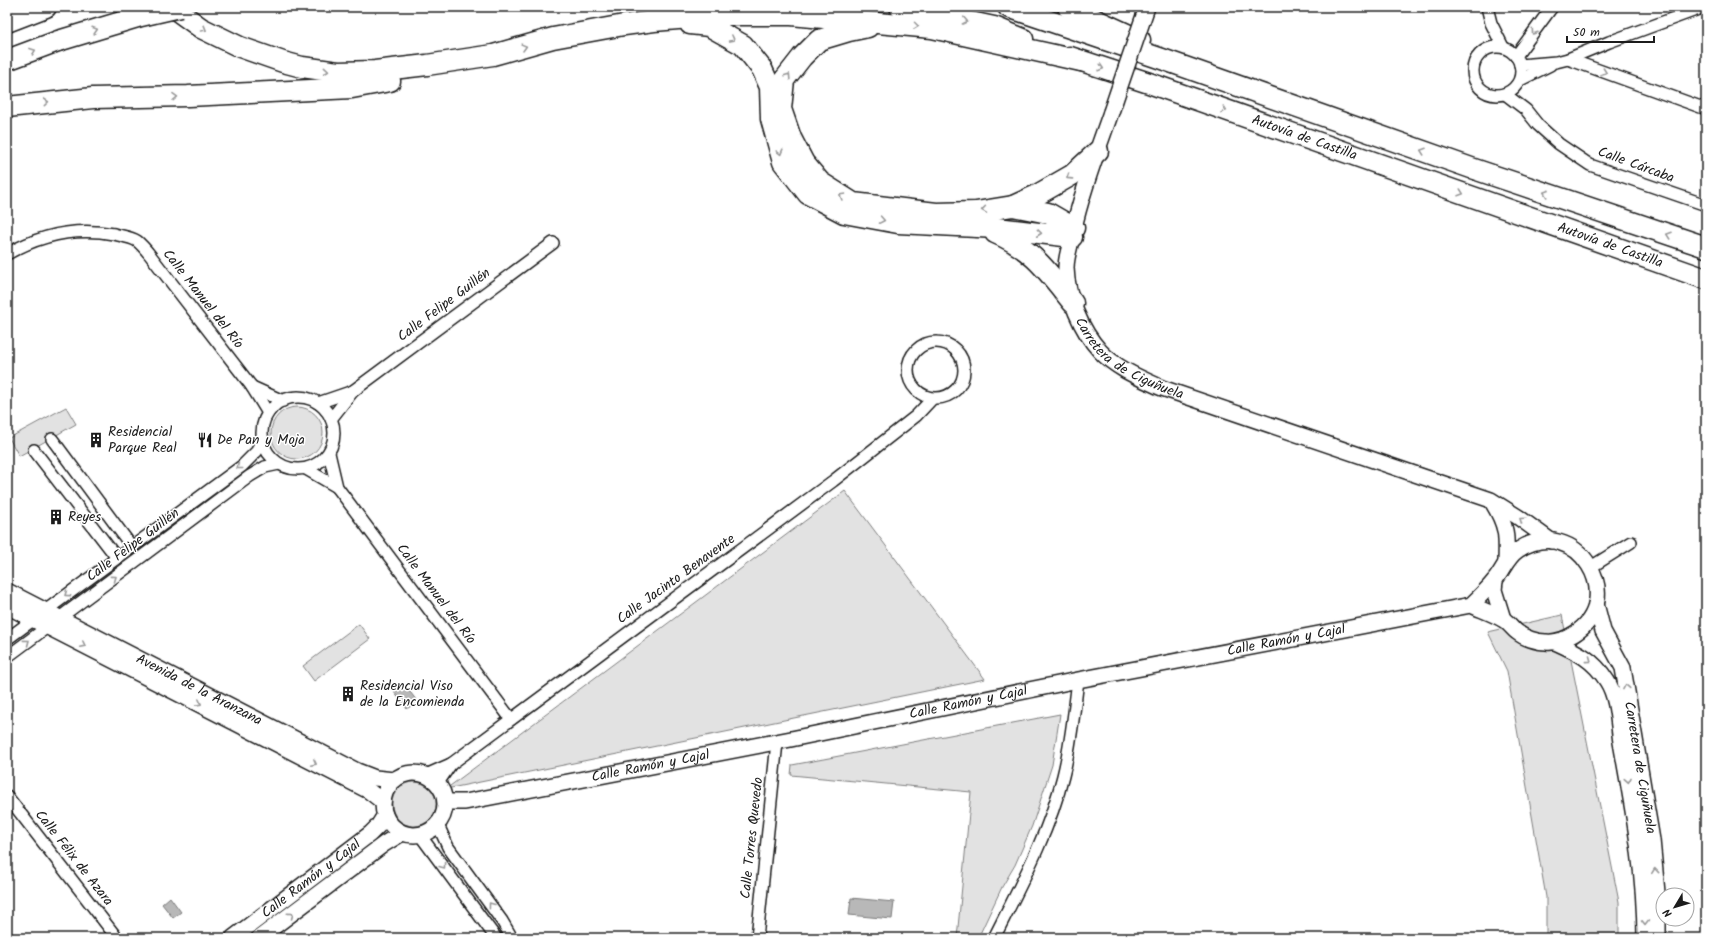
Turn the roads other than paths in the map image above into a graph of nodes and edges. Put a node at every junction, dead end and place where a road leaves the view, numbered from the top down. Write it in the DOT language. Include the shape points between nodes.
graph roads {
  1 [pos="46,7"];
  2 [pos="172,7"];
  3 [pos="180,7"];
  4 [pos="1008,7"];
  5 [pos="1044,7"];
  6 [pos="1068,7"];
  7 [pos="1147,7"];
  8 [pos="1487,7"];
  9 [pos="1552,7"];
  10 [pos="1704,10"];
  11 [pos="896,15"];
  12 [pos="654,21"];
  13 [pos="7,22"];
  14 [pos="1491,23"];
  15 [pos="1140,40"];
  16 [pos="1503,47"];
  17 [pos="1486,49"];
  18 [pos="492,55"];
  19 [pos="1568,59"];
  20 [pos="7,60"];
  21 [pos="1518,60"];
  22 [pos="1556,62"];
  23 [pos="1518,83"];
  24 [pos="1505,94"];
  25 [pos="7,107"];
  26 [pos="1706,109"];
  27 [pos="1526,110"];
  28 [pos="1360,129"];
  29 [pos="1098,151"];
  30 [pos="1706,205"];
  31 [pos="1013,206"];
  32 [pos="980,227"];
  33 [pos="1073,232"];
  34 [pos="553,242"];
  35 [pos="1706,247"];
  36 [pos="7,254"];
  37 [pos="1706,279"];
  38 [pos="1073,303"];
  39 [pos="252,387"];
  40 [pos="353,391"];
  41 [pos="919,393"];
  42 [pos="932,399"];
  43 [pos="283,401"];
  44 [pos="318,403"];
  45 [pos="268,413"];
  46 [pos="916,416"];
  47 [pos="331,419"];
  48 [pos="262,437"];
  49 [pos="52,439"];
  50 [pos="34,450"];
  51 [pos="328,453"];
  52 [pos="279,464"];
  53 [pos="306,469"];
  54 [pos="338,487"];
  55 [pos="1491,500"];
  56 [pos="1552,541"];
  57 [pos="1631,542"];
  58 [pos="132,547"];
  59 [pos="116,558"];
  60 [pos="1506,562"];
  61 [pos="1591,567"];
  62 [pos="1494,581"];
  63 [pos="7,591"];
  64 [pos="1596,604"];
  65 [pos="1471,605"];
  66 [pos="7,606"];
  67 [pos="38,615"];
  68 [pos="1503,619"];
  69 [pos="54,622"];
  70 [pos="7,639"];
  71 [pos="1555,642"];
  72 [pos="7,657"];
  73 [pos="1078,680"];
  74 [pos="511,719"];
  75 [pos="777,742"];
  76 [pos="432,779"];
  77 [pos="394,780"];
  78 [pos="7,796"];
  79 [pos="384,808"];
  80 [pos="443,813"];
  81 [pos="402,833"];
  82 [pos="420,835"];
  83 [pos="116,938"];
  84 [pos="233,938"];
  85 [pos="259,938"];
  86 [pos="496,938"];
  87 [pos="512,938"];
  88 [pos="757,938"];
  89 [pos="994,938"];
  90 [pos="1644,938"];
  91 [pos="1658,938"];
  1 -- 13 [label="highway"];
  2 -- 18 [label="highway, one-way" via="201,28 240,47 283,62 321,70 375,71"];
  20 -- 3 [label="highway, one-way, bridge" via="58,41"];
  4 -- 28 [label="highway, Autovía de Castilla"];
  5 -- 15 [label="highway"];
  6 -- 15 [label="highway"];
  7 -- 29 [label="street, Carretera de Ciguñuela, bridge"];
  8 -- 14 [label="street"];
  9 -- 21 [label="street, one-way"];
  10 -- 19 [label="street" via="1608,42"];
  11 -- 12 [label="highway" via="726,15"];
  31 -- 11 [label="highway, one-way" via="976,212 936,213 853,203 820,182 804,163 791,138 781,109 784,80 819,40"];
  11 -- 37 [label="highway, Autovía de Castilla, one-way" via="932,28 1081,62 1149,83"];
  18 -- 12 [label="highway, one-way" via="553,38"];
  12 -- 32 [label="highway, one-way" via="709,26 743,45 762,69 770,87 771,119 783,162 808,194 844,213 898,222"];
  14 -- 16 [label="street"];
  14 -- 17 [label="street"];
  15 -- 28 [label="highway" via="1262,84"];
  16 -- 17 [label="street"];
  16 -- 21 [label="street" via="1510,50"];
  17 -- 24 [label="street" via="1476,58 1473,79 1487,93"];
  25 -- 18 [label="highway, one-way" via="94,98 352,88 436,72"];
  19 -- 22 [label="street"];
  19 -- 26 [label="street, one-way"];
  21 -- 22 [label="street"];
  21 -- 23 [label="street" via="1521,72"];
  22 -- 23 [label="street"];
  23 -- 24 [label="street"];
  23 -- 27 [label="street, Calle Cárcaba"];
  24 -- 27 [label="street, Calle Cárcaba"];
  27 -- 30 [label="street, Calle Cárcaba" via="1559,144 1590,165"];
  35 -- 28 [label="highway, Autovía de Castilla, one-way"];
  29 -- 31 [label="highway, one-way" via="1072,175"];
  29 -- 33 [label="street, Carretera de Ciguñuela"];
  31 -- 33 [label="highway" via="1048,213"];
  32 -- 33 [label="highway, one-way"];
  32 -- 38 [label="highway" via="1011,240 1030,252"];
  33 -- 38 [label="street, Carretera de Ciguñuela" via="1066,269"];
  34 -- 40 [label="street, Calle Felipe Guillén"];
  36 -- 39 [label="street, Calle Manuel del Río" via="49,236 69,232 86,231 124,236 136,241 150,255"];
  38 -- 55 [label="street, Carretera de Ciguñuela" via="1088,334 1100,351 1115,364 1141,379"];
  39 -- 43 [label="street, Calle Manuel del Río"];
  39 -- 45 [label="street, Calle Manuel del Río"];
  40 -- 44 [label="street, Calle Felipe Guillén"];
  40 -- 47 [label="street, Calle Felipe Guillén"];
  41 -- 42 [label="street"];
  41 -- 42 [label="street" via="910,383 908,374 911,356 925,344 944,343 959,353 963,362 963,379 955,392"];
  41 -- 46 [label="street"];
  42 -- 46 [label="street, Calle Jacinto Benavente"];
  43 -- 44 [label="street" via="298,397"];
  43 -- 45 [label="street" via="276,404"];
  44 -- 47 [label="street"];
  45 -- 48 [label="street"];
  46 -- 74 [label="street, Calle Jacinto Benavente" via="833,481"];
  47 -- 51 [label="street" via="334,436"];
  48 -- 52 [label="street" via="265,448"];
  48 -- 58 [label="street, Calle Felipe Guillén, one-way" via="257,451 242,466"];
  49 -- 58 [label="street"];
  50 -- 59 [label="street"];
  51 -- 53 [label="street" via="315,466"];
  51 -- 54 [label="street, Calle Manuel del Río"];
  52 -- 53 [label="street" via="287,468"];
  69 -- 52 [label="street, Calle Felipe Guillén, one-way" via="250,476 264,467"];
  53 -- 54 [label="street, Calle Manuel del Río"];
  54 -- 74 [label="street, Calle Manuel del Río"];
  56 -- 55 [label="street, Carretera de Ciguñuela, one-way"];
  55 -- 60 [label="street" via="1506,528"];
  56 -- 60 [label="street" via="1527,545 1516,551"];
  56 -- 61 [label="street" via="1566,544 1577,551"];
  57 -- 61 [label="street"];
  58 -- 59 [label="street, Calle Felipe Guillén"];
  59 -- 67 [label="street, Calle Felipe Guillén, one-way"];
  60 -- 62 [label="street"];
  61 -- 64 [label="street" via="1598,588"];
  62 -- 65 [label="street"];
  62 -- 68 [label="street" via="1494,590"];
  63 -- 67 [label="street, Avenida de la Aranzana"];
  64 -- 71 [label="street" via="1588,621 1579,631"];
  91 -- 64 [label="street, Carretera de Ciguñuela, one-way" via="1658,903 1652,840 1623,668 1603,631"];
  65 -- 68 [label="street"];
  65 -- 73 [label="street, Calle Ramón y Cajal"];
  66 -- 67 [label="street, Avenida de la Aranzana"];
  67 -- 69 [label="street, Avenida de la Aranzana"];
  67 -- 70 [label="street, Calle Felipe Guillén"];
  68 -- 71 [label="street" via="1519,634 1536,641"];
  72 -- 69 [label="street, Calle Felipe Guillén, one-way"];
  69 -- 77 [label="street, Avenida de la Aranzana" via="357,771 375,778"];
  69 -- 79 [label="street, Avenida de la Aranzana, one-way" via="369,791"];
  71 -- 90 [label="street, Carretera de Ciguñuela, one-way" via="1578,652 1594,664 1613,692 1639,843 1645,900"];
  73 -- 75 [label="street, Calle Ramón y Cajal"];
  73 -- 89 [label="street" via="1072,732 1063,777 1036,852"];
  74 -- 76 [label="street, Calle Jacinto Benavente"];
  75 -- 80 [label="street, Calle Ramón y Cajal" via="465,802"];
  75 -- 88 [label="street, Calle Torres Quevedo"];
  76 -- 77 [label="street" via="409,773"];
  76 -- 80 [label="street" via="443,792"];
  77 -- 79 [label="street" via="385,794"];
  78 -- 83 [label="street, Calle Félix de Azara"];
  79 -- 81 [label="street" via="390,824"];
  79 -- 84 [label="street, Calle Ramón y Cajal" via="378,826 370,834"];
  80 -- 82 [label="street" via="430,832"];
  87 -- 80 [label="street, one-way" via="448,847"];
  81 -- 82 [label="street"];
  85 -- 81 [label="street, Calle Ramón y Cajal, one-way"];
  82 -- 86 [label="street, one-way"];
}
